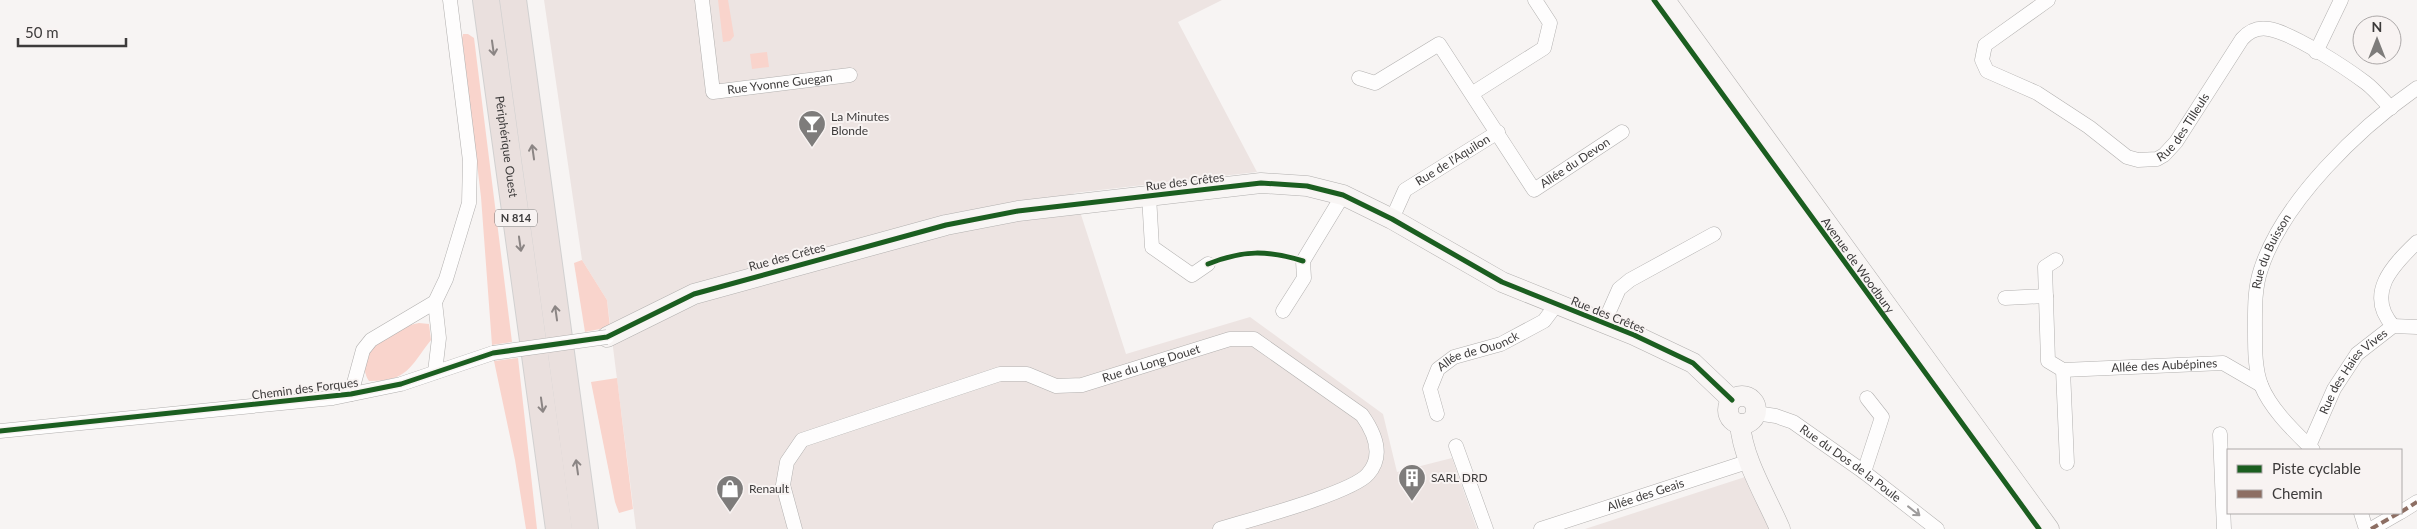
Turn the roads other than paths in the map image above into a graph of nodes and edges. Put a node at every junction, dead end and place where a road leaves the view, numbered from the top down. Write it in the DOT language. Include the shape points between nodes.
graph roads {
  1 [pos="450,0"];
  2 [pos="486,0"];
  3 [pos="512,0"];
  4 [pos="702,0"];
  5 [pos="1535,0"];
  6 [pos="1665,0"];
  7 [pos="2048,0"];
  8 [pos="2341,0"];
  9 [pos="2316,52"];
  10 [pos="850,75"];
  11 [pos="1358,78"];
  12 [pos="2417,88"];
  13 [pos="1473,93"];
  14 [pos="2391,108"];
  15 [pos="1498,132"];
  16 [pos="1622,132"];
  17 [pos="1343,195"];
  18 [pos="1149,196"];
  19 [pos="1392,219"];
  20 [pos="1714,234"];
  21 [pos="2417,242"];
  22 [pos="2056,260"];
  23 [pos="1208,264"];
  24 [pos="2046,296"];
  25 [pos="2005,298"];
  26 [pos="435,302"];
  27 [pos="1556,305"];
  28 [pos="1283,310"];
  29 [pos="1604,323"];
  30 [pos="2393,326"];
  31 [pos="2417,327"];
  32 [pos="607,338"];
  33 [pos="2063,370"];
  34 [pos="435,372"];
  35 [pos="2261,385"];
  36 [pos="351,394"];
  37 [pos="1867,398"];
  38 [pos="1437,414"];
  39 [pos="1748,418"];
  40 [pos="0,431"];
  41 [pos="2220,434"];
  42 [pos="1456,446"];
  43 [pos="2311,448"];
  44 [pos="1750,461"];
  45 [pos="2067,463"];
  46 [pos="1864,472"];
  47 [pos="2417,502"];
  48 [pos="2402,511"];
  49 [pos="2361,514"];
  50 [pos="2397,514"];
  51 [pos="588,524"];
  52 [pos="559,529"];
  53 [pos="795,529"];
  54 [pos="1220,529"];
  55 [pos="1486,529"];
  56 [pos="1541,529"];
  57 [pos="1780,529"];
  58 [pos="1937,529"];
  59 [pos="2050,529"];
  60 [pos="2224,529"];
  61 [pos="2366,529"];
  62 [pos="2371,529"];
  1 -- 26 [label="street" via="470,161 469,203 446,279"];
  2 -- 52 [label="highway, Périphérique Ouest / N 814, one-way"];
  51 -- 3 [label="highway, N 814, one-way"];
  4 -- 10 [label="street, Rue Yvonne Guegan" via="713,92"];
  5 -- 13 [label="street" via="1550,23 1544,48"];
  6 -- 59 [label="street, Avenue de Woodbury"];
  7 -- 9 [label="street, Rue des Tilleuls" via="1986,45 1982,54 1984,66 1991,74 2037,93 2127,157 2138,160 2157,159 2176,142 2248,32 2259,29 2276,31"];
  8 -- 9 [label="street"];
  9 -- 14 [label="street, Rue des Tilleuls" via="2368,84"];
  11 -- 13 [label="street, Rue de l'Aquilon" via="1375,83 1439,44"];
  12 -- 14 [label="street, Rue du Buisson"];
  13 -- 15 [label="street, Rue de l'Aquilon"];
  14 -- 35 [label="street, Rue du Buisson" via="2320,173 2282,224 2261,269 2255,307 2255,348"];
  15 -- 16 [label="street, Allée du Devon" via="1534,190"];
  15 -- 19 [label="street, Rue de l'Aquilon" via="1405,190"];
  17 -- 18 [label="street, Rue des Crêtes" via="1307,186 1262,183"];
  17 -- 19 [label="street, Rue des Crêtes"];
  17 -- 28 [label="street" via="1303,261 1304,278"];
  18 -- 23 [label="street" via="1152,247 1192,275"];
  18 -- 32 [label="street, Rue des Crêtes" via="1018,211 946,224 694,294"];
  19 -- 27 [label="street, Rue des Crêtes" via="1502,282"];
  20 -- 29 [label="street, Rue des Crêtes" via="1630,280 1619,289"];
  21 -- 30 [label="street" via="2380,288 2382,310"];
  22 -- 24 [label="street" via="2045,267"];
  24 -- 25 [label="street"];
  24 -- 33 [label="street" via="2048,362"];
  26 -- 34 [label="street" via="439,338"];
  26 -- 36 [label="street" via="370,340 363,350"];
  27 -- 29 [label="street, Rue des Crêtes"];
  27 -- 38 [label="street, Allée de Ouonck" via="1544,321 1501,344 1454,357 1438,369 1430,389"];
  29 -- 39 [label="street, Rue des Crêtes" via="1693,363 1732,400 1728,414 1734,422"];
  30 -- 31 [label="street, Rue des Haies Vives"];
  30 -- 43 [label="street, Rue des Haies Vives" via="2357,354 2334,389"];
  32 -- 34 [label="street, Chemin des Forques, bridge" via="493,353"];
  33 -- 35 [label="street, Allée des Aubépines" via="2224,363"];
  33 -- 45 [label="street"];
  34 -- 36 [label="street, Chemin des Forques" via="401,384"];
  35 -- 43 [label="street, Rue du Buisson" via="2269,401"];
  36 -- 40 [label="street, Chemin des Forques"];
  37 -- 46 [label="street" via="1882,418"];
  39 -- 44 [label="street" via="1741,437"];
  39 -- 46 [label="street, Rue du Dos de la Poule" via="1776,416 1793,422"];
  41 -- 60 [label="street"];
  42 -- 55 [label="street"];
  44 -- 56 [label="street, Allée des Geais"];
  44 -- 57 [label="street"];
  46 -- 58 [label="street, Rue du Dos de la Poule, one-way"];
  47 -- 48 [label="street"];
  49 -- 61 [label="street"];
  50 -- 62 [label="street"];
  53 -- 54 [label="street, Rue du Long Douet" via="783,486 787,462 802,440 1000,374 1027,374 1056,386 1082,385 1230,339 1254,339 1362,415 1374,433 1377,456 1368,475 1344,489"];
}
